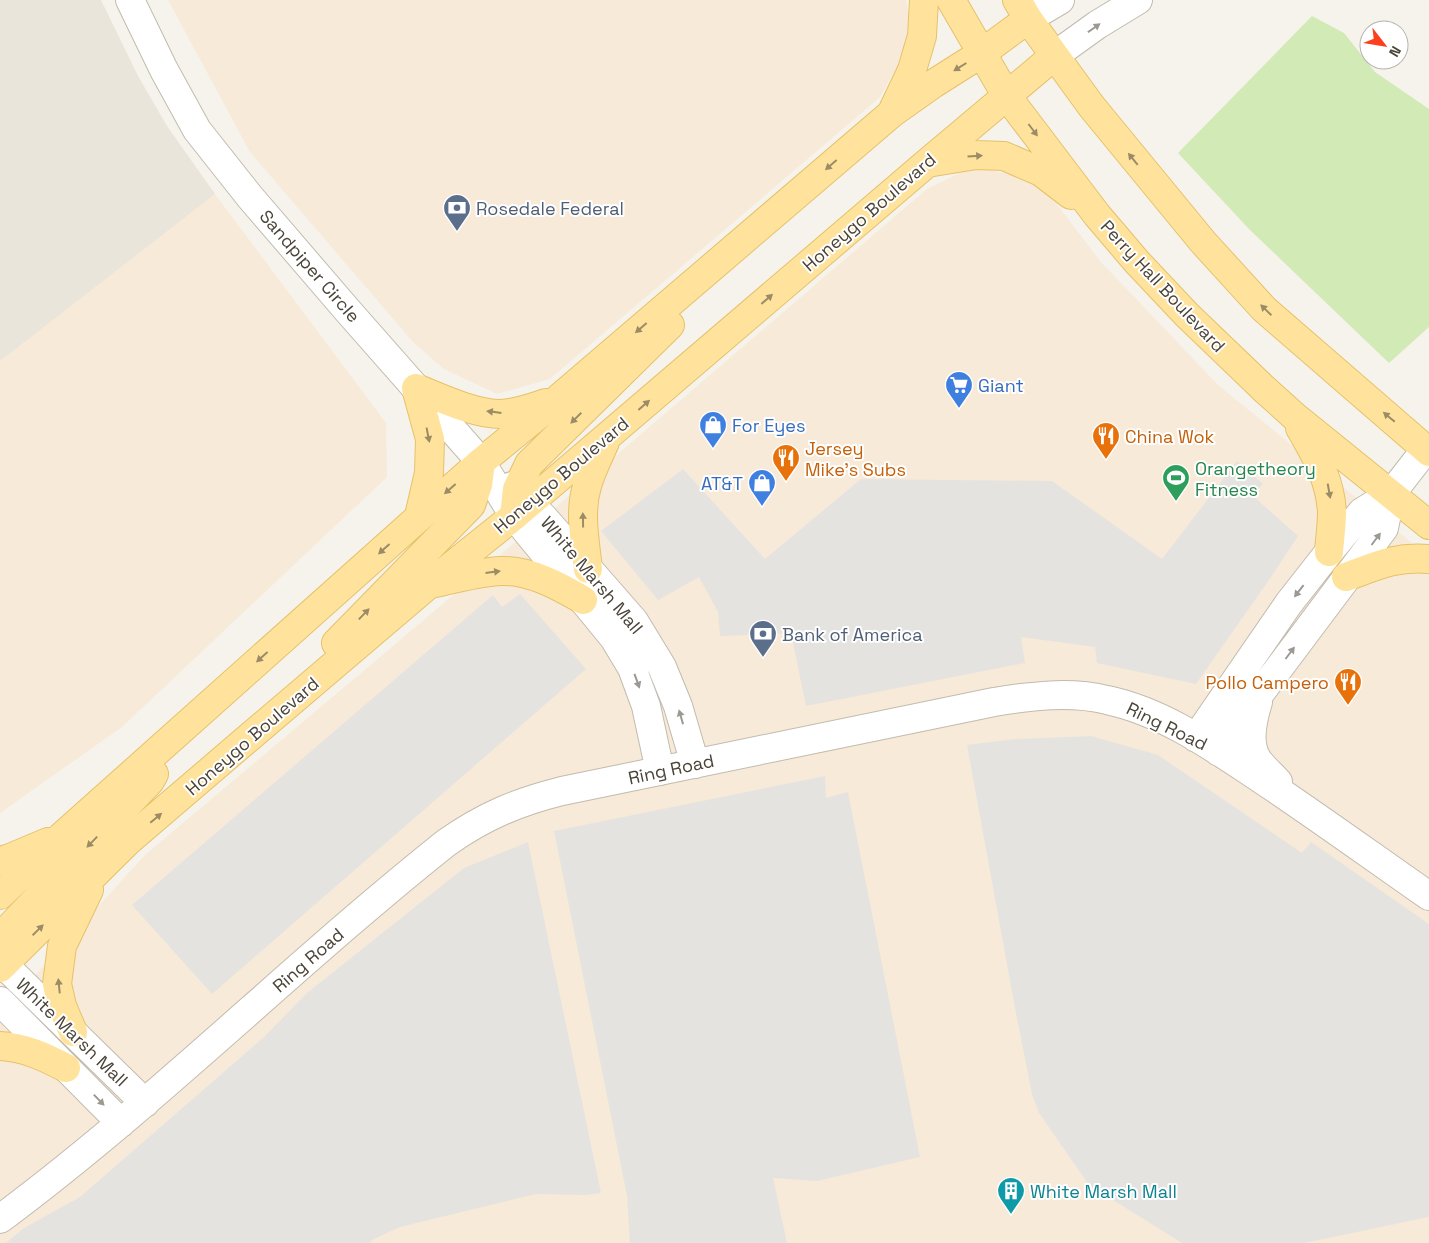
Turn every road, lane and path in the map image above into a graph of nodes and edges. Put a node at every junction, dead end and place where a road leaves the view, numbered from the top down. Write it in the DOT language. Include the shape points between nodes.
graph roads {
  1 [pos="130,0"];
  2 [pos="924,0"];
  3 [pos="951,0"];
  4 [pos="1060,0"];
  5 [pos="1138,0"];
  6 [pos="1022,9"];
  7 [pos="982,53"];
  8 [pos="1054,56"];
  9 [pos="1006,95"];
  10 [pos="892,113"];
  11 [pos="927,163"];
  12 [pos="1097,215"];
  13 [pos="714,265"];
  14 [pos="416,388"];
  15 [pos="558,399"];
  16 [pos="1294,416"];
  17 [pos="607,437"];
  18 [pos="1427,450"];
  19 [pos="482,462"];
  20 [pos="1391,494"];
  21 [pos="520,503"];
  22 [pos="419,516"];
  23 [pos="1429,525"];
  24 [pos="1329,552"];
  25 [pos="1429,559"];
  26 [pos="588,569"];
  27 [pos="1346,577"];
  28 [pos="428,585"];
  29 [pos="583,600"];
  30 [pos="1261,692"];
  31 [pos="175,735"];
  32 [pos="1196,738"];
  33 [pos="1219,752"];
  34 [pos="695,764"];
  35 [pos="660,771"];
  36 [pos="207,774"];
  37 [pos="1297,804"];
  38 [pos="61,837"];
  39 [pos="0,860"];
  40 [pos="99,871"];
  41 [pos="0,896"];
  42 [pos="1429,896"];
  43 [pos="1,959"];
  44 [pos="0,1001"];
  45 [pos="73,1032"];
  46 [pos="0,1046"];
  47 [pos="66,1068"];
  48 [pos="144,1102"];
  49 [pos="121,1123"];
  50 [pos="0,1219"];
  1 -- 14 [label="street, Sandpiper Circle" via="198,130 250,197"];
  2 -- 10 [label="main road" via="922,36 912,70"];
  3 -- 7 [label="main road, Perry Hall Boulevard"];
  4 -- 6 [label="street"];
  8 -- 5 [label="street, Honeygo Boulevard, one-way"];
  6 -- 7 [label="main road"];
  6 -- 8 [label="main road"];
  7 -- 9 [label="main road, Perry Hall Boulevard"];
  7 -- 10 [label="main road, one-way"];
  8 -- 9 [label="main road, Honeygo Boulevard"];
  18 -- 8 [label="main road, one-way" via="1264,309 1135,161"];
  9 -- 11 [label="main road, Honeygo Boulevard"];
  9 -- 12 [label="main road, Perry Hall Boulevard, one-way"];
  10 -- 13 [label="main road, one-way"];
  11 -- 12 [label="main road, one-way" via="976,155 1004,156 1042,172"];
  17 -- 11 [label="main road, Honeygo Boulevard, one-way"];
  12 -- 16 [label="main road, Perry Hall Boulevard" via="1187,315"];
  13 -- 15 [label="main road, one-way"];
  13 -- 21 [label="main road, one-way" via="669,326 529,464"];
  15 -- 14 [label="main road, one-way" via="500,414 471,409"];
  14 -- 19 [label="street, Sandpiper Circle"];
  14 -- 22 [label="main road, one-way" via="430,439 429,473"];
  15 -- 19 [label="main road"];
  16 -- 20 [label="main road, Perry Hall Boulevard"];
  16 -- 24 [label="main road, one-way" via="1320,462 1328,486 1332,514"];
  17 -- 21 [label="main road, Honeygo Boulevard"];
  26 -- 17 [label="main road, one-way" via="583,506 587,486"];
  18 -- 20 [label="street"];
  19 -- 21 [label="street, Sandpiper Circle"];
  19 -- 22 [label="main road, one-way"];
  36 -- 19 [label="main road, one-way" via="471,505"];
  20 -- 23 [label="main road, Perry Hall Boulevard"];
  20 -- 24 [label="street" via="1362,512"];
  27 -- 20 [label="street, one-way" via="1384,528"];
  21 -- 26 [label="street, White Marsh Mall"];
  21 -- 28 [label="main road, Honeygo Boulevard"];
  21 -- 29 [label="street, White Marsh Mall"];
  22 -- 31 [label="main road, one-way"];
  24 -- 32 [label="street, one-way" via="1289,603"];
  25 -- 27 [label="main road" via="1399,559"];
  34 -- 26 [label="street, White Marsh Mall, one-way" via="678,706 662,667 634,621"];
  30 -- 27 [label="street, one-way"];
  28 -- 29 [label="main road, one-way" via="470,575 519,572 560,587"];
  28 -- 36 [label="main road, Honeygo Boulevard"];
  29 -- 35 [label="street, White Marsh Mall, one-way" via="614,638 632,668 646,706"];
  30 -- 33 [label="street"];
  30 -- 37 [label="street" via="1252,720 1256,757"];
  31 -- 38 [label="main road"];
  31 -- 43 [label="main road, one-way" via="150,781 7,930"];
  32 -- 33 [label="street, Ring Road"];
  32 -- 34 [label="street, Ring Road" via="1128,705 1069,695 1045,696 938,713"];
  33 -- 37 [label="street, Ring Road"];
  34 -- 35 [label="street, Ring Road"];
  35 -- 48 [label="street, Ring Road" via="537,798 504,809 465,830 386,893"];
  40 -- 36 [label="main road, Honeygo Boulevard, one-way" via="128,841"];
  37 -- 42 [label="street, Ring Road"];
  38 -- 39 [label="main road"];
  38 -- 41 [label="main road"];
  43 -- 40 [label="main road, Honeygo Boulevard, one-way"];
  45 -- 40 [label="main road, one-way" via="57,984 62,946"];
  43 -- 45 [label="street, White Marsh Mall"];
  44 -- 47 [label="street, White Marsh Mall"];
  45 -- 48 [label="street, White Marsh Mall"];
  46 -- 47 [label="main road" via="36,1053"];
  47 -- 49 [label="street, White Marsh Mall, one-way"];
  48 -- 49 [label="street, Ring Road"];
  49 -- 50 [label="street, Ring Road"];
}
